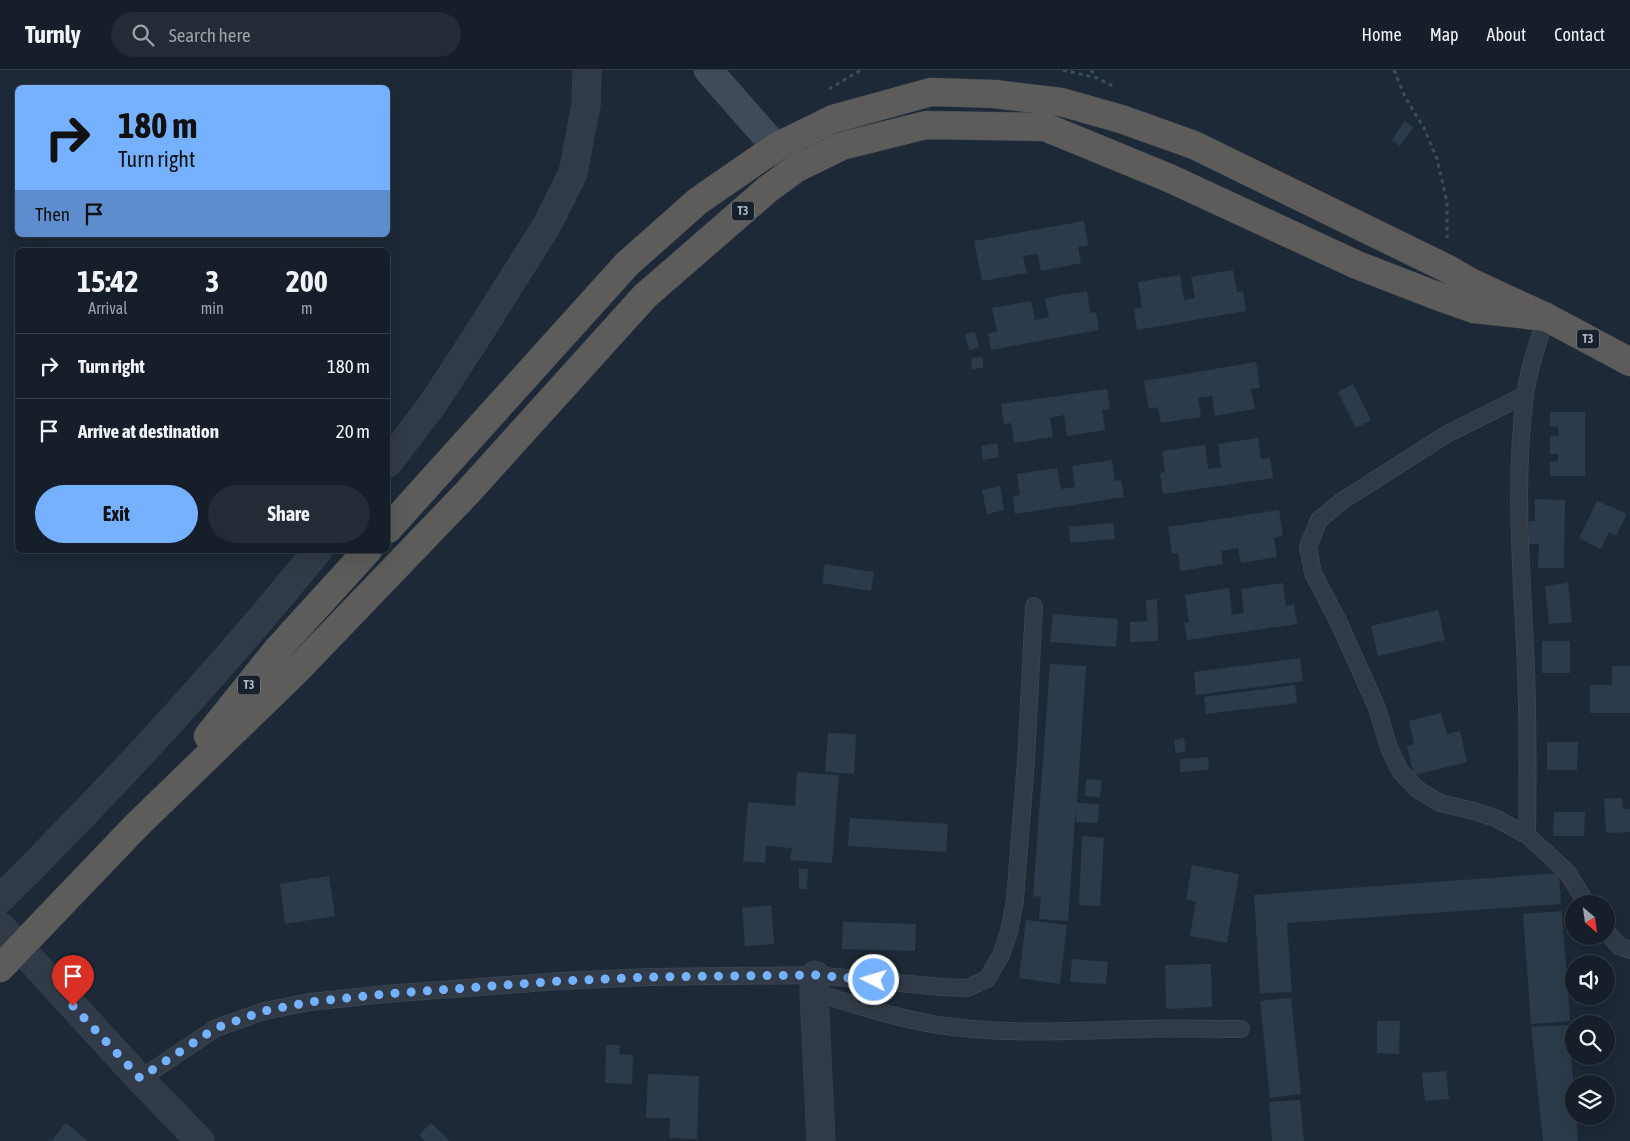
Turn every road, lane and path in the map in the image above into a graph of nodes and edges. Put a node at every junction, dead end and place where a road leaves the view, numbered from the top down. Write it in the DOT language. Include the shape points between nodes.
graph roads {
  1 [pos="587,70"];
  2 [pos="708,70"];
  3 [pos="1091,70"];
  4 [pos="1394,70"];
  5 [pos="1097,78"];
  6 [pos="768,153"];
  7 [pos="796,169"];
  8 [pos="768,189"];
  9 [pos="1448,269"];
  10 [pos="1546,317"];
  11 [pos="1630,362"];
  12 [pos="1525,395"];
  13 [pos="390,460"];
  14 [pos="390,526"];
  15 [pos="316,553"];
  16 [pos="365,553"];
  17 [pos="1034,606"];
  18 [pos="137,825"];
  19 [pos="1527,835"];
  20 [pos="1581,895"];
  21 [pos="0,899"];
  22 [pos="0,926"];
  23 [pos="1615,941"];
  24 [pos="19,948"];
  25 [pos="1630,950"];
  26 [pos="0,968"];
  27 [pos="815,984"];
  28 [pos="1242,1030"];
  29 [pos="140,1078"];
  30 [pos="200,1141"];
  31 [pos="821,1141"];
  1 -- 13 [label="street" via="586,105 573,173 547,225 432,405"];
  2 -- 6 [label="main road" via="742,110"];
  3 -- 5 [label="path"];
  4 -- 9 [label="path" via="1438,159 1447,202"];
  6 -- 7 [label="main road"];
  6 -- 8 [label="main road"];
  6 -- 9 [label="highway, T3" via="833,119 931,92 994,94 1061,102 1121,119 1194,146"];
  6 -- 14 [label="highway, T3" via="698,201 627,264"];
  7 -- 8 [label="highway, T3"];
  7 -- 10 [label="highway, T3" via="842,146 926,125 1045,127 1169,178 1358,265 1432,294 1474,309"];
  8 -- 18 [label="highway, T3" via="645,296 467,493 296,671"];
  9 -- 10 [label="highway, T3"];
  10 -- 11 [label="highway, T3"];
  10 -- 12 [label="lane"];
  12 -- 19 [label="lane" via="1519,459"];
  12 -- 19 [label="lane" via="1447,434 1342,501 1319,520 1308,547 1313,574 1374,700 1400,771 1417,789 1440,803 1495,818"];
  15 -- 21 [label="street" via="190,702"];
  16 -- 18 [label="highway, T3" via="277,650"];
  17 -- 27 [label="lane" via="1015,900 1001,955 987,979 966,988"];
  18 -- 24 [label="highway, T3"];
  19 -- 20 [label="lane" via="1567,872"];
  22 -- 24 [label="street"];
  23 -- 25 [label="lane"];
  24 -- 26 [label="highway, T3"];
  24 -- 29 [label="street"];
  27 -- 28 [label="lane" via="878,1012 939,1025 1021,1032"];
  27 -- 29 [label="lane" via="730,975 560,981 310,1002 264,1011 216,1028"];
  27 -- 31 [label="street"];
  29 -- 30 [label="street"];
}
